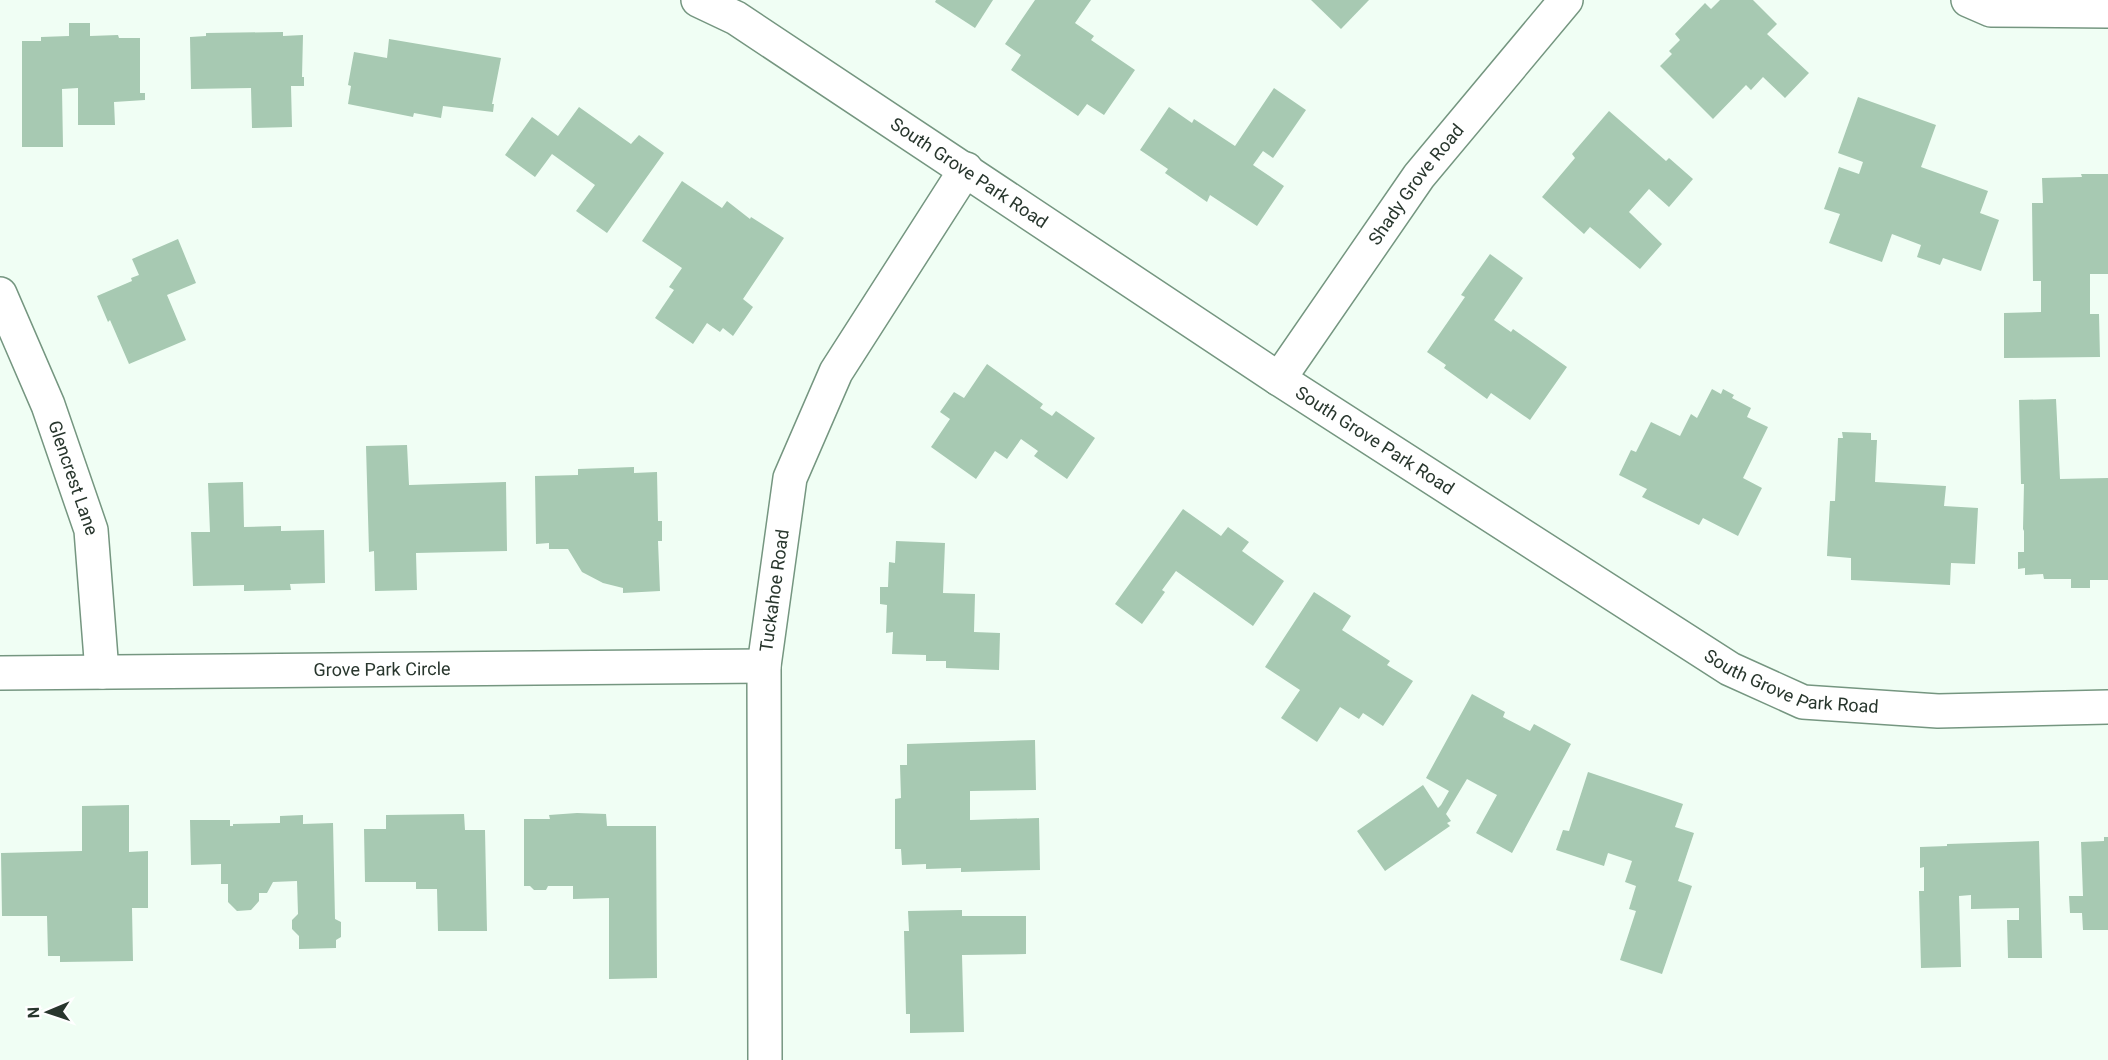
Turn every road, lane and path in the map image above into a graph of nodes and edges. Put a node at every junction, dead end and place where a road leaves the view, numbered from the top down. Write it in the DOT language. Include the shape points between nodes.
graph roads {
  1 [pos="698,0"];
  2 [pos="1566,0"];
  3 [pos="1968,0"];
  4 [pos="2108,11"];
  5 [pos="966,169"];
  6 [pos="0,294"];
  7 [pos="1280,378"];
  8 [pos="764,666"];
  9 [pos="102,672"];
  10 [pos="0,674"];
  11 [pos="2108,707"];
  12 [pos="765,1060"];
  1 -- 5 [label="street, South Grove Park Road" via="736,18"];
  2 -- 7 [label="street, Shady Grove Road" via="1419,176"];
  3 -- 4 [label="street" via="1991,10"];
  5 -- 7 [label="street, South Grove Park Road"];
  5 -- 8 [label="street, Tuckahoe Road" via="836,372 790,478"];
  6 -- 9 [label="street, Glencrest Lane" via="48,405 91,530"];
  7 -- 11 [label="street, South Grove Park Road" via="1730,669 1803,702 1938,711"];
  8 -- 9 [label="street, Grove Park Circle"];
  8 -- 12 [label="street, Tuckahoe Road"];
  9 -- 10 [label="street, Grove Park Circle"];
}
